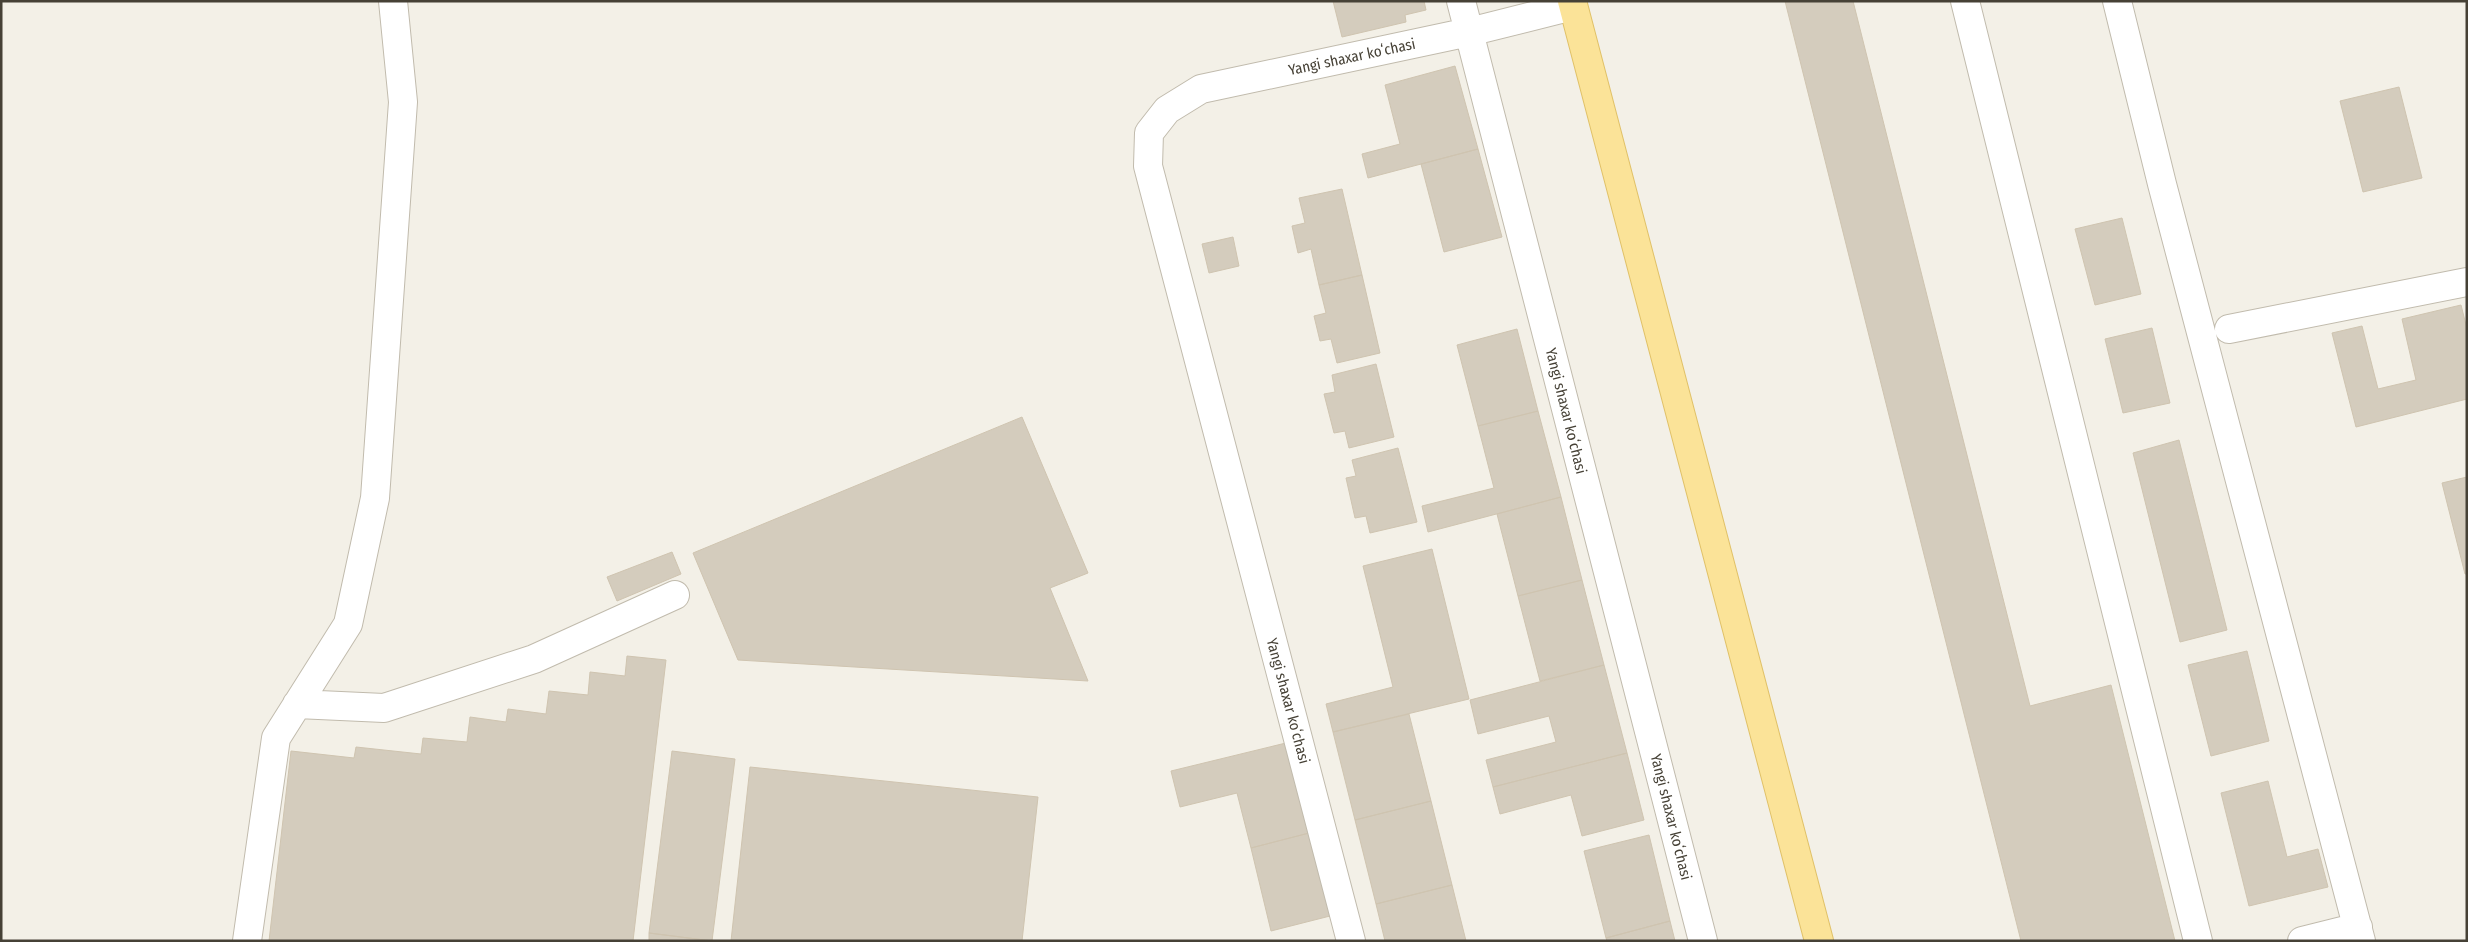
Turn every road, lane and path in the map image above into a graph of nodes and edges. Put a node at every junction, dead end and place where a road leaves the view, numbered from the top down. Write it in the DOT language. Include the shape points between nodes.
graph roads {
  1 [pos="393,1"];
  2 [pos="1461,1"];
  3 [pos="1965,1"];
  4 [pos="2117,1"];
  5 [pos="1572,4"];
  6 [pos="1469,32"];
  7 [pos="2467,282"];
  8 [pos="2229,329"];
  9 [pos="675,595"];
  10 [pos="297,704"];
  11 [pos="2360,934"];
  12 [pos="248,941"];
  13 [pos="1351,941"];
  14 [pos="1703,941"];
  15 [pos="1819,941"];
  16 [pos="2198,941"];
  17 [pos="2302,941"];
  1 -- 10 [label="street" via="403,102 374,498 348,624"];
  2 -- 6 [label="street"];
  3 -- 16 [label="street"];
  4 -- 11 [label="street" via="2167,203"];
  5 -- 6 [label="street"];
  5 -- 15 [label="main road"];
  6 -- 13 [label="street, Yangi shaxar koʻchasi" via="1201,89 1167,110 1149,134 1148,166"];
  6 -- 14 [label="street, Yangi shaxar koʻchasi"];
  7 -- 8 [label="street"];
  9 -- 10 [label="street" via="534,659 384,708"];
  10 -- 12 [label="street" via="276,738"];
  11 -- 17 [label="street"];
}
